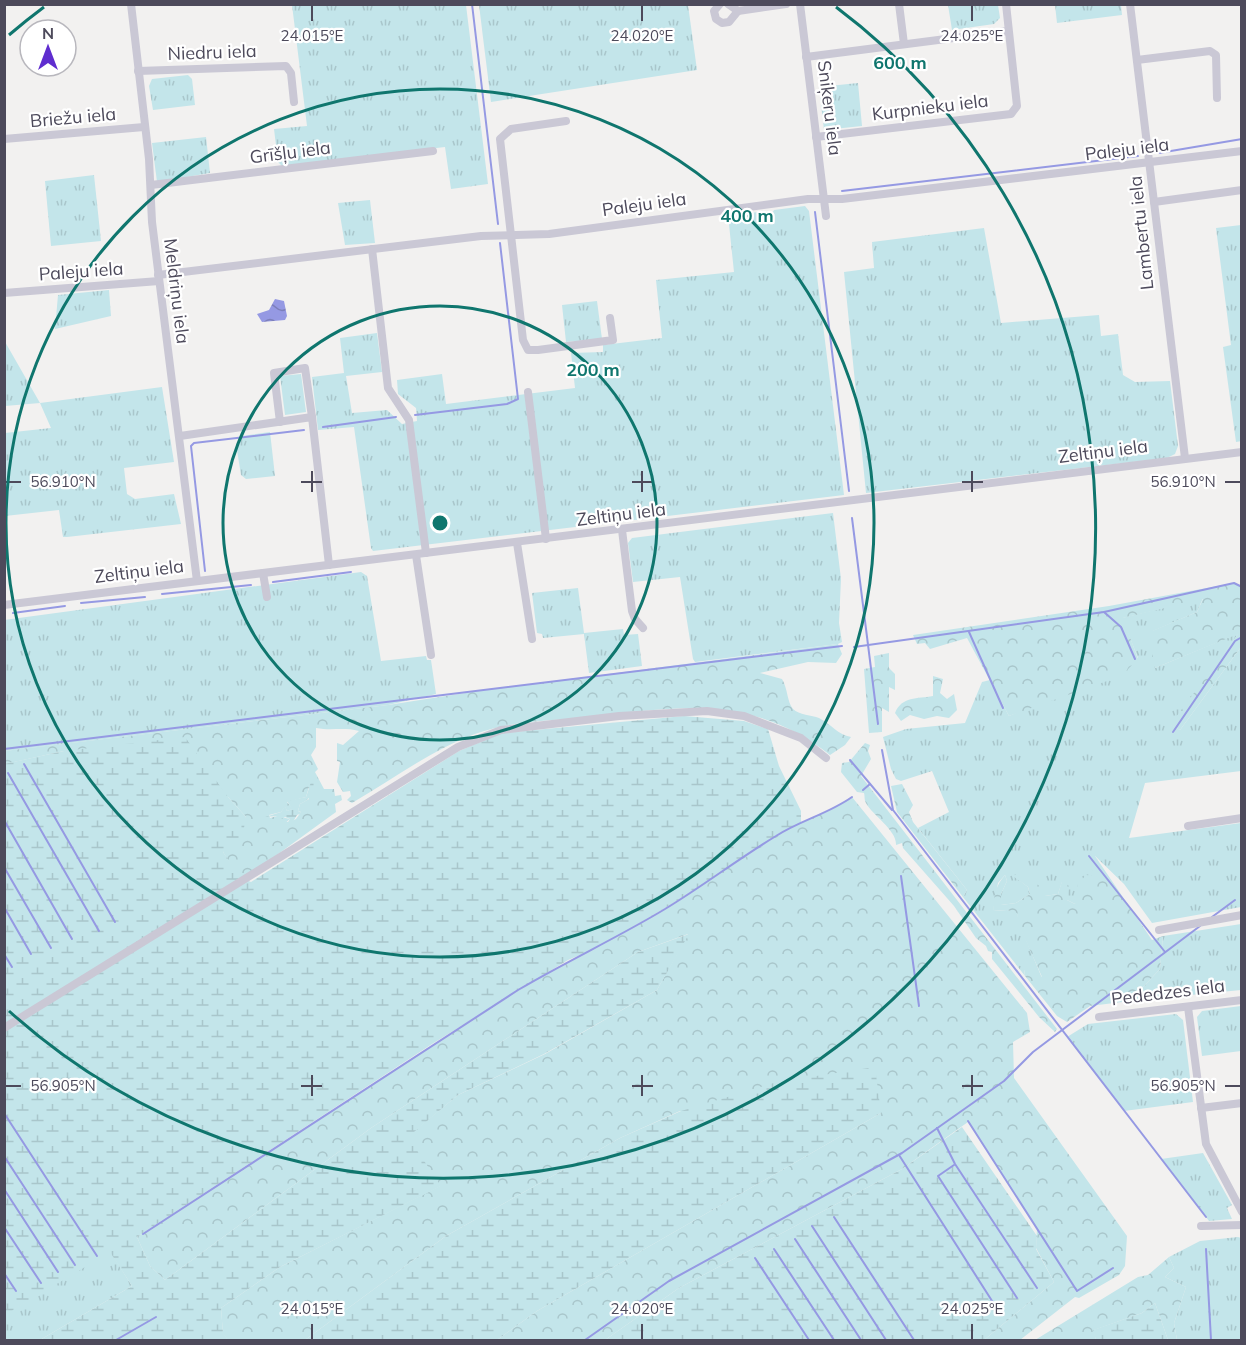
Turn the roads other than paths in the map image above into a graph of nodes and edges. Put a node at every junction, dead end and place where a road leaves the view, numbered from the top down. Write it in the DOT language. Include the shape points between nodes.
graph roads {
  1 [pos="131,4"];
  2 [pos="720,4"];
  3 [pos="728,4"];
  4 [pos="786,4"];
  5 [pos="800,4"];
  6 [pos="899,4"];
  7 [pos="1006,4"];
  8 [pos="1130,4"];
  9 [pos="738,11"];
  10 [pos="1008,31"];
  11 [pos="904,44"];
  12 [pos="806,57"];
  13 [pos="1137,60"];
  14 [pos="138,71"];
  15 [pos="1216,98"];
  16 [pos="294,102"];
  17 [pos="566,122"];
  18 [pos="144,127"];
  19 [pos="816,137"];
  20 [pos="4,140"];
  21 [pos="433,151"];
  22 [pos="1242,151"];
  23 [pos="1150,163"];
  24 [pos="151,185"];
  25 [pos="1242,190"];
  26 [pos="824,199"];
  27 [pos="1154,202"];
  28 [pos="826,216"];
  29 [pos="511,236"];
  30 [pos="372,249"];
  31 [pos="159,278"];
  32 [pos="4,293"];
  33 [pos="610,318"];
  34 [pos="528,392"];
  35 [pos="312,417"];
  36 [pos="280,422"];
  37 [pos="180,436"];
  38 [pos="1242,452"];
  39 [pos="1185,459"];
  40 [pos="622,530"];
  41 [pos="546,539"];
  42 [pos="517,543"];
  43 [pos="426,554"];
  44 [pos="416,555"];
  45 [pos="329,565"];
  46 [pos="263,573"];
  47 [pos="197,580"];
  48 [pos="267,597"];
  49 [pos="4,605"];
  50 [pos="643,628"];
  51 [pos="532,639"];
  52 [pos="431,655"];
  53 [pos="826,758"];
  54 [pos="1242,818"];
  55 [pos="1188,826"];
  56 [pos="1242,915"];
  57 [pos="1159,930"];
  58 [pos="1242,1000"];
  59 [pos="1188,1007"];
  60 [pos="1099,1017"];
  61 [pos="4,1028"];
  62 [pos="1242,1103"];
  63 [pos="1202,1108"];
  64 [pos="1242,1212"];
  65 [pos="1242,1225"];
  66 [pos="1201,1226"];
  1 -- 14 [label="street, Meldriņu iela"];
  2 -- 9 [label="street" via="714,11 722,23 733,19"];
  3 -- 9 [label="street"];
  4 -- 9 [label="street"];
  5 -- 12 [label="street, Sniķeru iela"];
  6 -- 11 [label="street"];
  7 -- 10 [label="street, Kurpnieku iela"];
  8 -- 13 [label="street, Lambertu iela"];
  10 -- 11 [label="street"];
  10 -- 19 [label="street, Kurpnieku iela" via="1017,106 1011,114"];
  11 -- 12 [label="street"];
  12 -- 19 [label="street, Sniķeru iela"];
  13 -- 15 [label="street" via="1210,51 1216,56"];
  13 -- 23 [label="street, Lambertu iela"];
  14 -- 16 [label="street, Niedru iela" via="286,66 291,73"];
  14 -- 18 [label="street, Meldriņu iela"];
  17 -- 29 [label="street" via="511,129 500,139"];
  18 -- 20 [label="street, Briežu iela"];
  18 -- 24 [label="street, Meldriņu iela"];
  19 -- 26 [label="street, Sniķeru iela"];
  21 -- 24 [label="street, Grīšļu iela"];
  22 -- 23 [label="street, Paleju iela"];
  23 -- 26 [label="street, Paleju iela"];
  23 -- 27 [label="street, Lambertu iela"];
  24 -- 31 [label="street, Meldriņu iela"];
  25 -- 27 [label="street"];
  26 -- 28 [label="street, Sniķeru iela"];
  26 -- 29 [label="street, Paleju iela"];
  27 -- 39 [label="street, Lambertu iela"];
  29 -- 30 [label="street, Paleju iela"];
  29 -- 33 [label="street" via="523,340 528,351 613,340"];
  30 -- 31 [label="street, Paleju iela"];
  30 -- 43 [label="street" via="388,388 409,420"];
  31 -- 32 [label="street, Paleju iela"];
  31 -- 37 [label="street, Meldriņu iela"];
  34 -- 41 [label="street"];
  35 -- 36 [label="street"];
  35 -- 36 [label="street" via="305,368 274,373"];
  35 -- 45 [label="street"];
  36 -- 37 [label="street"];
  37 -- 47 [label="street, Meldriņu iela"];
  38 -- 39 [label="street, Zeltiņu iela"];
  39 -- 40 [label="street, Zeltiņu iela"];
  40 -- 41 [label="street, Zeltiņu iela"];
  40 -- 50 [label="street" via="632,611"];
  41 -- 42 [label="street, Zeltiņu iela"];
  42 -- 43 [label="street, Zeltiņu iela"];
  42 -- 51 [label="street"];
  43 -- 44 [label="street, Zeltiņu iela"];
  44 -- 45 [label="street, Zeltiņu iela"];
  44 -- 52 [label="street"];
  45 -- 46 [label="street, Zeltiņu iela"];
  46 -- 47 [label="street, Zeltiņu iela"];
  46 -- 48 [label="street"];
  47 -- 49 [label="street, Zeltiņu iela"];
  53 -- 61 [label="street" via="801,738 744,716 706,711 619,716 488,733 458,747"];
  54 -- 55 [label="street"];
  56 -- 57 [label="street"];
  58 -- 59 [label="street, Pededzes iela"];
  59 -- 60 [label="street, Pededzes iela"];
  59 -- 63 [label="street"];
  62 -- 63 [label="street"];
  63 -- 64 [label="street" via="1206,1144"];
  65 -- 66 [label="street"];
}
